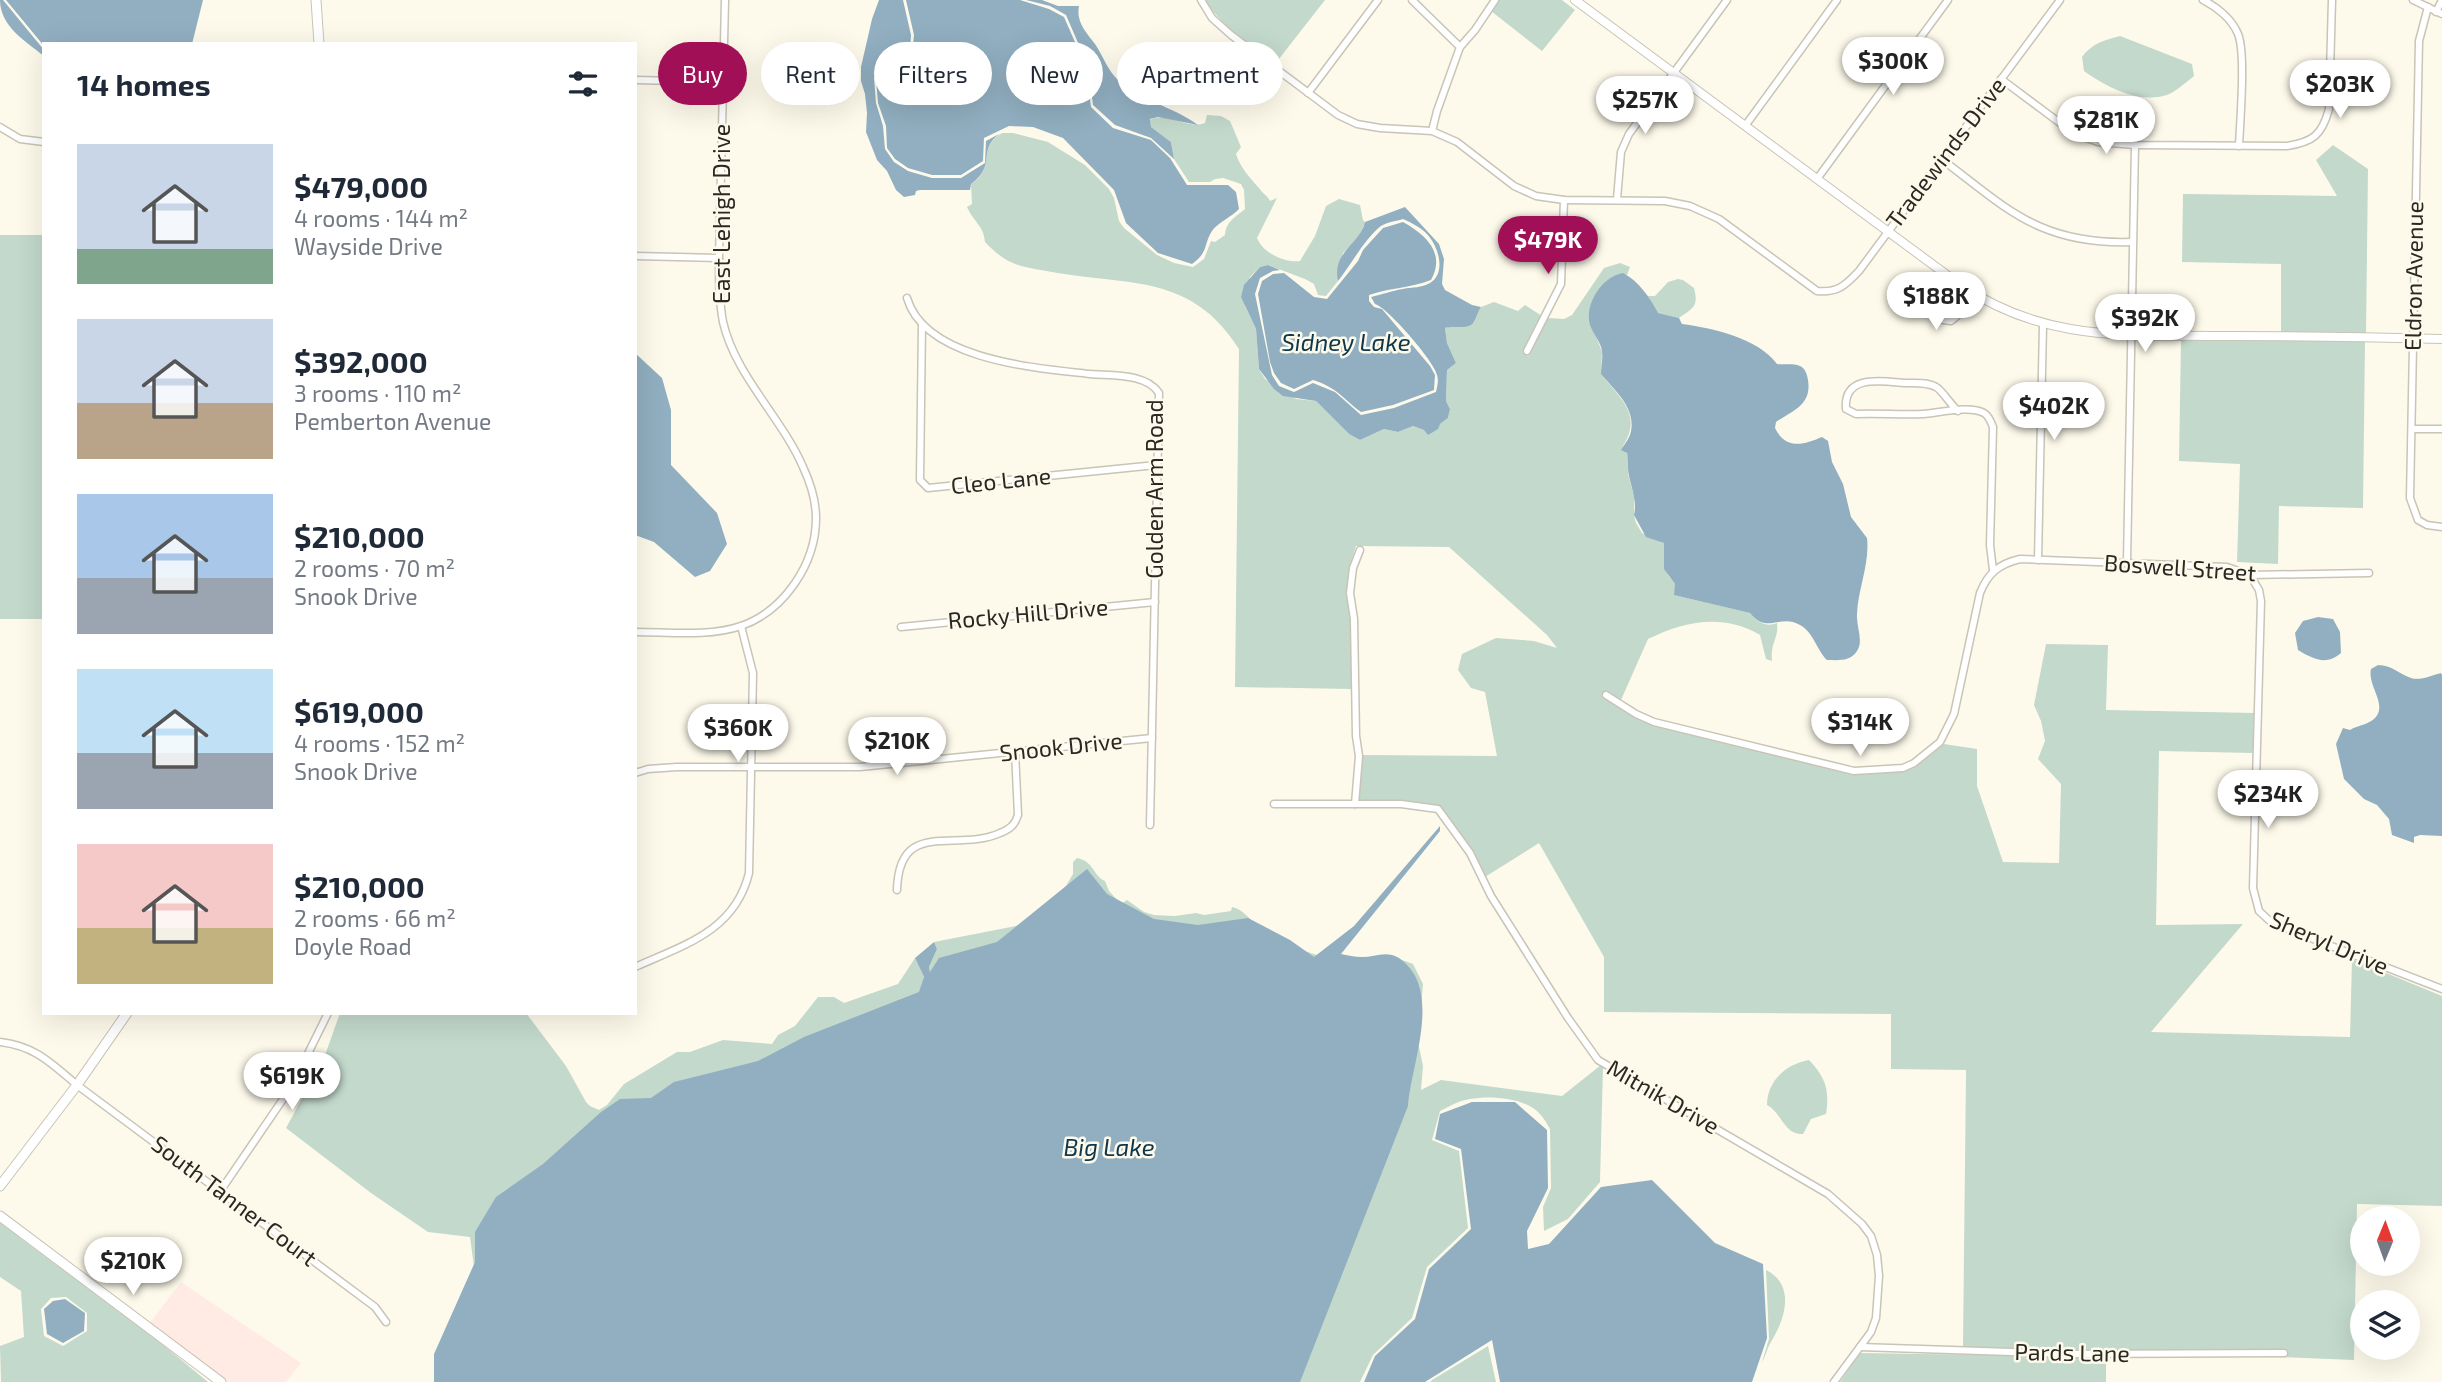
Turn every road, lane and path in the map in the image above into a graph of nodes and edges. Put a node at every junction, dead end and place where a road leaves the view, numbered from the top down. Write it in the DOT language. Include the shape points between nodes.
graph roads {
  1 [pos="316,0"];
  2 [pos="725,0"];
  3 [pos="1201,0"];
  4 [pos="1378,0"];
  5 [pos="1412,0"];
  6 [pos="1495,0"];
  7 [pos="1575,0"];
  8 [pos="1727,0"];
  9 [pos="1837,0"];
  10 [pos="1948,0"];
  11 [pos="2060,0"];
  12 [pos="2203,0"];
  13 [pos="2332,0"];
  14 [pos="2413,0"];
  15 [pos="2442,0"];
  16 [pos="2425,4"];
  17 [pos="2439,13"];
  18 [pos="318,42"];
  19 [pos="723,42"];
  20 [pos="1460,47"];
  21 [pos="1674,73"];
  22 [pos="2001,79"];
  23 [pos="637,80"];
  24 [pos="658,81"];
  25 [pos="1308,93"];
  26 [pos="722,105"];
  27 [pos="1745,126"];
  28 [pos="0,127"];
  29 [pos="1432,131"];
  30 [pos="42,142"];
  31 [pos="2136,145"];
  32 [pos="2239,146"];
  33 [pos="1941,159"];
  34 [pos="1817,179"];
  35 [pos="1564,200"];
  36 [pos="1617,200"];
  37 [pos="1887,231"];
  38 [pos="2132,242"];
  39 [pos="637,256"];
  40 [pos="719,258"];
  41 [pos="1959,284"];
  42 [pos="1972,293"];
  43 [pos="907,298"];
  44 [pos="922,324"];
  45 [pos="2043,325"];
  46 [pos="2132,335"];
  47 [pos="2412,338"];
  48 [pos="2442,339"];
  49 [pos="1527,351"];
  50 [pos="1958,411"];
  51 [pos="2412,429"];
  52 [pos="2442,429"];
  53 [pos="1156,465"];
  54 [pos="2442,527"];
  55 [pos="1360,550"];
  56 [pos="2038,560"];
  57 [pos="2127,562"];
  58 [pos="1993,570"];
  59 [pos="2369,572"];
  60 [pos="2250,575"];
  61 [pos="1155,603"];
  62 [pos="741,626"];
  63 [pos="901,626"];
  64 [pos="637,632"];
  65 [pos="1606,695"];
  66 [pos="1152,738"];
  67 [pos="1015,752"];
  68 [pos="751,767"];
  69 [pos="637,772"];
  70 [pos="1274,804"];
  71 [pos="1354,804"];
  72 [pos="1150,825"];
  73 [pos="897,890"];
  74 [pos="637,966"];
  75 [pos="2442,989"];
  76 [pos="126,1015"];
  77 [pos="327,1015"];
  78 [pos="0,1042"];
  79 [pos="77,1085"];
  80 [pos="0,1186"];
  81 [pos="221,1190"];
  82 [pos="0,1216"];
  83 [pos="386,1322"];
  84 [pos="1860,1347"];
  85 [pos="2284,1353"];
  86 [pos="221,1382"];
  87 [pos="1834,1382"];
  1 -- 18 [label="main road"];
  2 -- 19 [label="street, East Lehigh Drive"];
  3 -- 25 [label="street, Tradewinds Drive" via="1231,35"];
  4 -- 25 [label="street"];
  5 -- 20 [label="street"];
  6 -- 20 [label="street"];
  7 -- 21 [label="street"];
  8 -- 21 [label="street"];
  9 -- 27 [label="street"];
  10 -- 34 [label="street"];
  11 -- 22 [label="street, Tradewinds Drive"];
  12 -- 32 [label="street" via="2215,6 2238,34"];
  13 -- 32 [label="street" via="2329,108 2319,132 2306,143"];
  14 -- 16 [label="street"];
  15 -- 17 [label="street"];
  16 -- 17 [label="street"];
  16 -- 47 [label="street, Eldron Avenue" via="2419,41"];
  20 -- 29 [label="street"];
  21 -- 27 [label="street"];
  21 -- 36 [label="street" via="1629,134 1621,152"];
  22 -- 31 [label="street" via="2081,136"];
  22 -- 33 [label="street, Tradewinds Drive"];
  23 -- 24 [label="street"];
  25 -- 29 [label="street, Tradewinds Drive" via="1357,124"];
  26 -- 40 [label="street, East Lehigh Drive"];
  27 -- 34 [label="street"];
  28 -- 30 [label="street" via="20,139"];
  29 -- 35 [label="street, Tradewinds Drive" via="1457,142 1514,186 1535,196"];
  31 -- 32 [label="street"];
  31 -- 38 [label="street"];
  33 -- 37 [label="street, Tradewinds Drive"];
  33 -- 38 [label="street" via="2041,227 2085,240"];
  34 -- 37 [label="street"];
  35 -- 36 [label="street, Tradewinds Drive"];
  35 -- 49 [label="street" via="1560,288"];
  36 -- 37 [label="street, Tradewinds Drive" via="1665,201 1719,219 1804,282 1829,292 1839,290 1859,271"];
  37 -- 41 [label="street"];
  38 -- 46 [label="street"];
  39 -- 40 [label="street"];
  40 -- 62 [label="street, East Lehigh Drive" via="719,295 734,352 803,465 816,520 804,569 792,588 759,618"];
  41 -- 42 [label="street"];
  41 -- 42 [label="street" via="1943,307 1943,320 1956,317"];
  42 -- 45 [label="street"];
  43 -- 44 [label="street, Golden Arm Road"];
  44 -- 53 [label="street, Golden Arm Road" via="943,340 983,356 1154,385 1159,393"];
  44 -- 53 [label="street, Cleo Lane" via="920,481 928,488"];
  45 -- 46 [label="street"];
  45 -- 56 [label="street"];
  46 -- 47 [label="street"];
  46 -- 57 [label="street"];
  47 -- 48 [label="street"];
  47 -- 51 [label="street, Eldron Avenue"];
  50 -- 50 [label="street" via="1856,414 1845,405 1857,385 1882,381 1936,387"];
  50 -- 58 [label="street" via="1984,413 1993,427"];
  51 -- 52 [label="street"];
  51 -- 54 [label="street, Eldron Avenue" via="2413,511 2427,525"];
  53 -- 61 [label="street, Golden Arm Road"];
  55 -- 71 [label="street" via="1350,593 1359,757"];
  56 -- 57 [label="street, Boswell Street"];
  56 -- 58 [label="street, Boswell Street" via="2013,560"];
  57 -- 60 [label="street, Boswell Street" via="2227,567"];
  58 -- 65 [label="street" via="1980,593 1954,715 1940,742 1903,768 1854,771 1654,722"];
  59 -- 60 [label="street, Boswell Street"];
  60 -- 75 [label="street, Sheryl Drive" via="2261,601 2253,888 2259,911 2289,930"];
  61 -- 63 [label="street, Rocky Hill Drive"];
  61 -- 66 [label="street, Golden Arm Road"];
  62 -- 64 [label="street" via="701,632"];
  62 -- 68 [label="street" via="753,673"];
  66 -- 67 [label="street, Snook Drive"];
  66 -- 72 [label="street, Golden Arm Road"];
  67 -- 68 [label="street, Snook Drive" via="860,767"];
  67 -- 73 [label="street" via="1016,822 995,835 916,845 905,854"];
  68 -- 69 [label="street, Snook Drive"];
  68 -- 74 [label="street" via="745,891 713,929"];
  70 -- 71 [label="street, Mitnik Drive"];
  71 -- 84 [label="street, Mitnik Drive" via="1410,804 1438,810 1470,853 1491,896 1598,1060 1828,1194 1862,1224 1871,1236 1879,1276 1876,1318"];
  76 -- 79 [label="main road"];
  77 -- 81 [label="street" via="292,1086"];
  78 -- 79 [label="street, South Tanner Court" via="28,1048"];
  79 -- 80 [label="main road"];
  79 -- 81 [label="street, South Tanner Court"];
  81 -- 83 [label="street, South Tanner Court" via="375,1307"];
  82 -- 86 [label="main road"];
  84 -- 85 [label="street, Pards Lane" via="2070,1354"];
  84 -- 87 [label="street, Mitnik Drive"];
}
